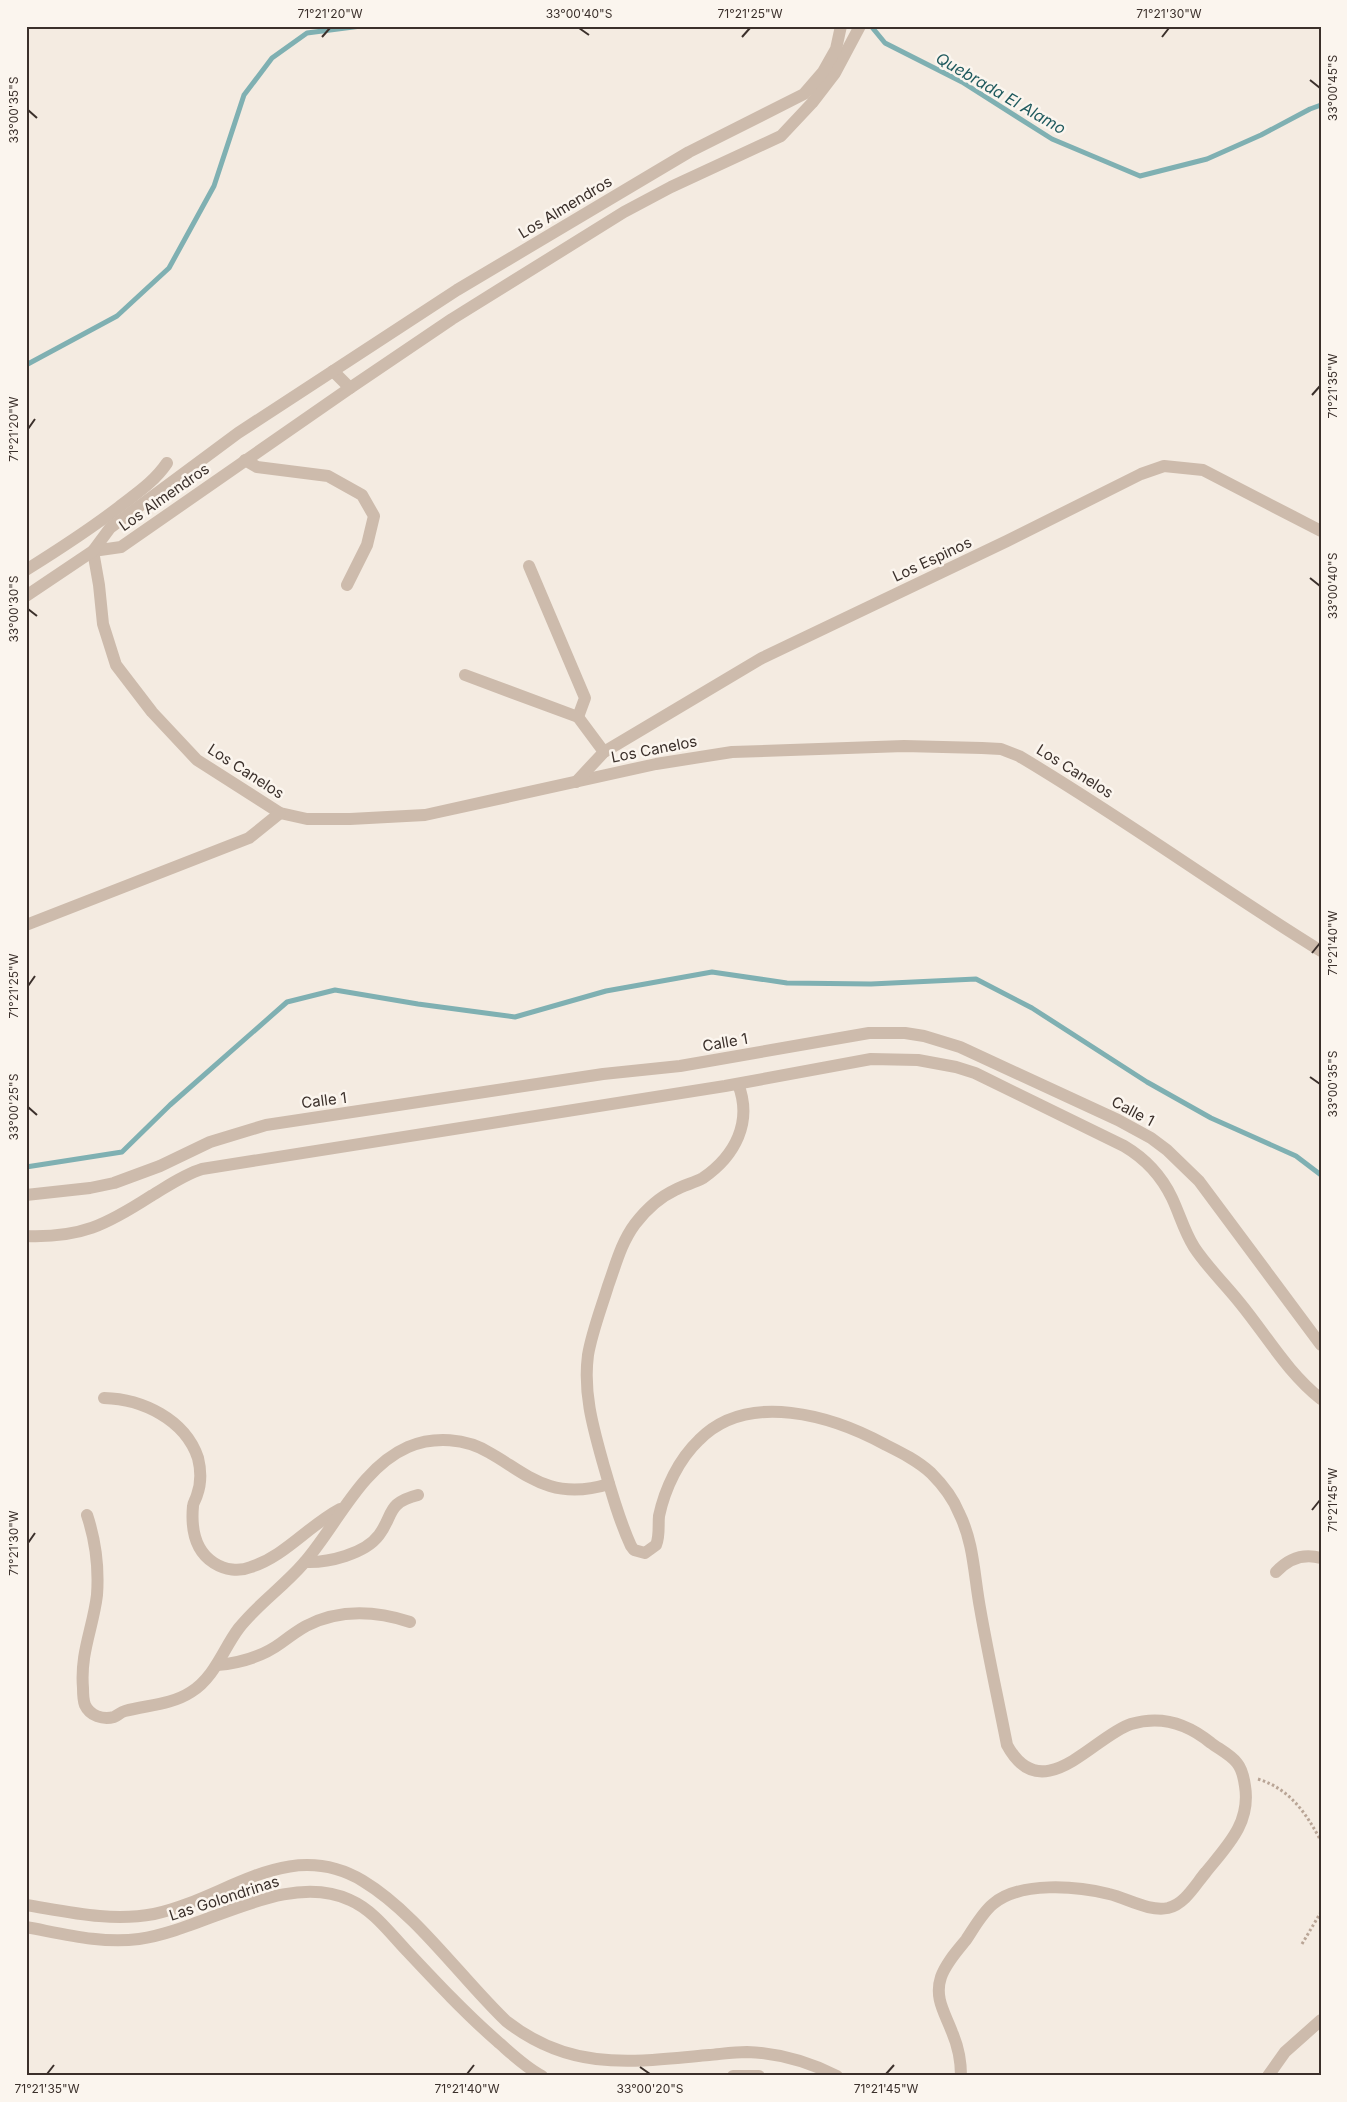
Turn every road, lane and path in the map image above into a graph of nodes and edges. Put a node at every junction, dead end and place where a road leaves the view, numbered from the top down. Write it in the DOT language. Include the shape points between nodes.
graph roads {
  1 [pos="841,26"];
  2 [pos="860,26"];
  3 [pos="819,84"];
  4 [pos="334,370"];
  5 [pos="350,388"];
  6 [pos="245,460"];
  7 [pos="167,463"];
  8 [pos="1321,531"];
  9 [pos="93,551"];
  10 [pos="529,566"];
  11 [pos="26,570"];
  12 [pos="347,585"];
  13 [pos="26,596"];
  14 [pos="465,675"];
  15 [pos="578,717"];
  16 [pos="604,752"];
  17 [pos="576,782"];
  18 [pos="280,813"];
  19 [pos="26,925"];
  20 [pos="1321,950"];
  21 [pos="738,1084"];
  22 [pos="26,1195"];
  23 [pos="26,1236"];
  24 [pos="1321,1345"];
  25 [pos="104,1398"];
  26 [pos="1321,1399"];
  27 [pos="609,1484"];
  28 [pos="418,1495"];
  29 [pos="344,1507"];
  30 [pos="87,1515"];
  31 [pos="1321,1558"];
  32 [pos="305,1562"];
  33 [pos="1276,1572"];
  34 [pos="410,1622"];
  35 [pos="217,1665"];
  36 [pos="1243,1776"];
  37 [pos="1321,1842"];
  38 [pos="26,1905"];
  39 [pos="1321,1912"];
  40 [pos="26,1927"];
  41 [pos="1302,1944"];
  42 [pos="1321,2020"];
  43 [pos="542,2076"];
  44 [pos="733,2076"];
  45 [pos="759,2076"];
  46 [pos="838,2076"];
  47 [pos="961,2076"];
  48 [pos="1268,2076"];
  1 -- 3 [label="street, Los Almendros" via="836,49"];
  2 -- 3 [label="street, Los Almendros" via="835,73"];
  3 -- 4 [label="street, Los Almendros" via="681,156 456,290"];
  3 -- 5 [label="street, Los Almendros" via="780,136 624,212 452,319"];
  4 -- 5 [label="street"];
  4 -- 9 [label="street, Los Almendros" via="238,433 110,528"];
  5 -- 6 [label="street, Los Almendros"];
  6 -- 9 [label="street, Los Almendros" via="121,547"];
  6 -- 12 [label="street" via="257,468 328,476 362,494 374,516 367,545"];
  7 -- 11 [label="street" via="140,492"];
  8 -- 16 [label="street, Los Espinos" via="1203,470 1164,466 1141,474 762,658"];
  9 -- 13 [label="street"];
  9 -- 18 [label="street, Los Canelos" via="103,624 116,664 152,712 197,760"];
  10 -- 15 [label="street" via="585,698"];
  14 -- 15 [label="street"];
  15 -- 16 [label="street"];
  16 -- 17 [label="street, Los Espinos"];
  17 -- 18 [label="street, Los Canelos" via="425,815 350,820 307,819"];
  17 -- 20 [label="street, Los Canelos" via="656,764 732,752 904,746 1001,749 1019,756 1112,813"];
  18 -- 19 [label="street" via="249,838"];
  21 -- 23 [label="street" via="202,1170 179,1178 95,1228 61,1236"];
  21 -- 26 [label="street" via="863,1060 918,1060 975,1073 1124,1146 1160,1176 1195,1248 1281,1360"];
  21 -- 27 [label="street" via="744,1104 741,1132 713,1170 675,1190 647,1211 626,1239 592,1334 587,1377 591,1421"];
  22 -- 24 [label="street, Calle 1" via="114,1183 210,1142 266,1125 604,1074 680,1066 869,1033 905,1033 960,1047 1126,1124 1167,1150 1199,1180"];
  25 -- 29 [label="street" via="130,1400 154,1409 176,1425 190,1441 200,1470 198,1494 193,1505 195,1538 203,1554 218,1565 234,1570 250,1568 277,1554"];
  27 -- 29 [label="street" via="576,1490 551,1487 528,1477 488,1451 450,1440 437,1440 409,1446 384,1461"];
  27 -- 36 [label="street" via="631,1546 645,1552 656,1545 661,1507 681,1463 699,1440 720,1424 745,1414 788,1413 829,1420 879,1441 930,1472 959,1512 973,1556 1007,1745 1016,1759 1031,1768 1056,1769 1081,1757 1120,1729 1142,1722 1165,1720 1197,1732 1237,1763"];
  28 -- 32 [label="street" via="397,1505 380,1534 368,1546 337,1559"];
  29 -- 32 [label="street"];
  30 -- 35 [label="street" via="95,1540 98,1575 83,1660 84,1702 90,1712 107,1718 164,1703 190,1693"];
  31 -- 33 [label="street" via="1298,1557"];
  32 -- 35 [label="street" via="241,1626"];
  34 -- 35 [label="street" via="381,1614 336,1616 307,1625 254,1658"];
  36 -- 37 [label="path" via="1269,1782 1287,1793 1306,1814"];
  36 -- 47 [label="street" via="1246,1808 1237,1834 1178,1904 1157,1909 1108,1893 1052,1888 1014,1892 985,1912 945,1968 939,1987 941,2007 956,2043"];
  38 -- 46 [label="street" via="94,1916 133,1917 175,1909 273,1868 303,1865 333,1868 374,1888 416,1926 506,2022 548,2048 572,2056 618,2062 729,2053 766,2054 803,2061"];
  39 -- 41 [label="path"];
  40 -- 43 [label="street, Las Golondrinas" via="98,1940 139,1939 184,1928 273,1896 312,1891 339,1895 373,1915 462,2011"];
  42 -- 48 [label="street" via="1285,2052"];
  44 -- 45 [label="street"];
}
